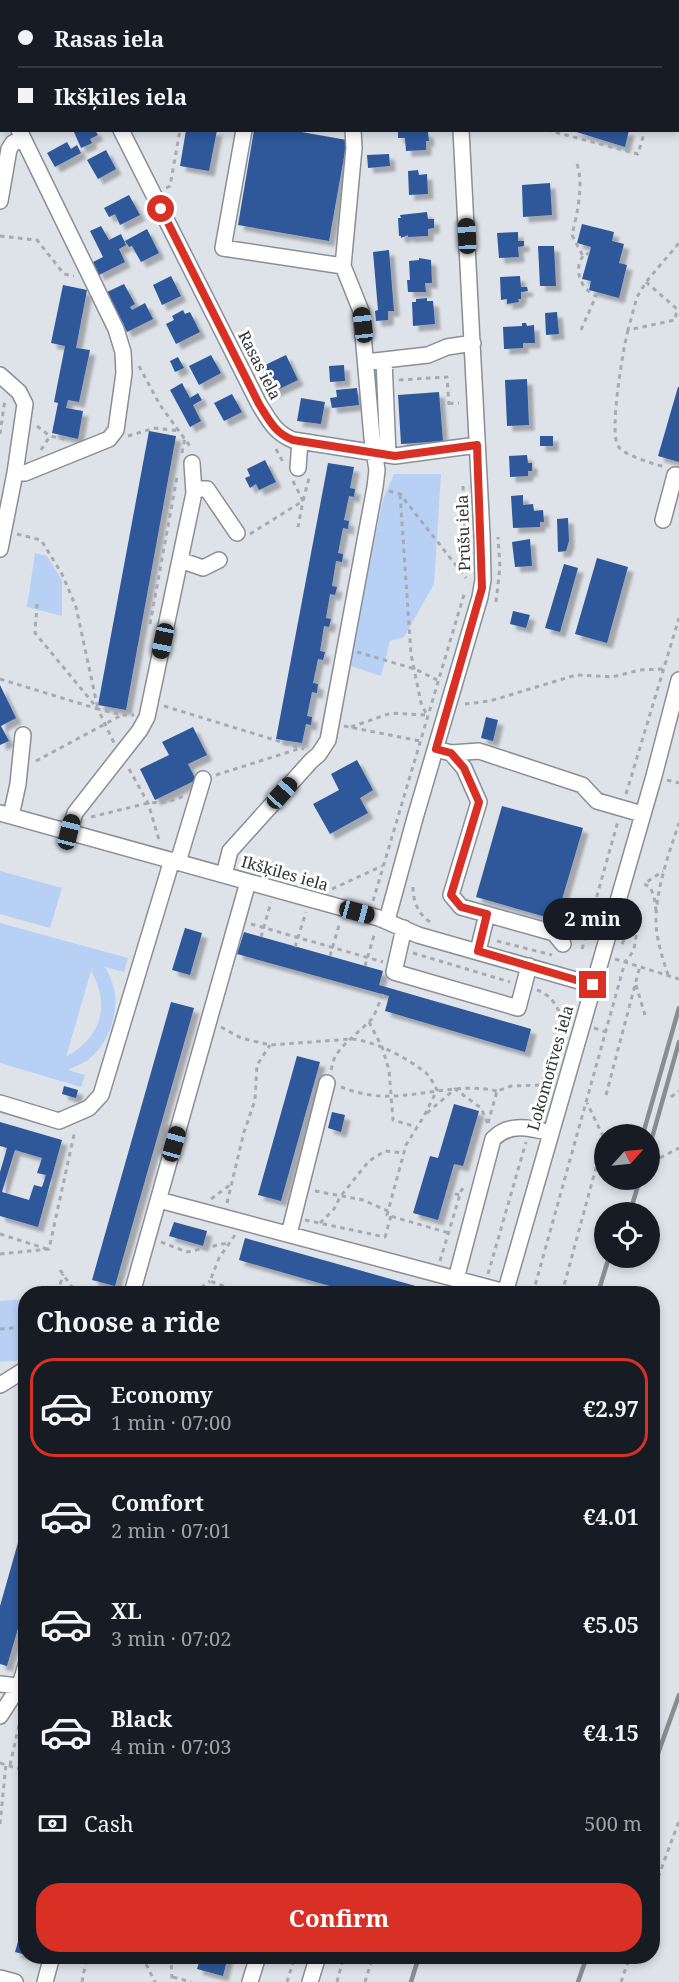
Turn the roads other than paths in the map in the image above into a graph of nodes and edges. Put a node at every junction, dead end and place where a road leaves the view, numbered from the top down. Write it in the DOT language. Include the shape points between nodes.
graph roads {
  1 [pos="122,132"];
  2 [pos="244,132"];
  3 [pos="353,132"];
  4 [pos="461,132"];
  5 [pos="21,134"];
  6 [pos="0,201"];
  7 [pos="343,266"];
  8 [pos="473,343"];
  9 [pos="384,360"];
  10 [pos="366,362"];
  11 [pos="0,375"];
  12 [pos="300,441"];
  13 [pos="477,445"];
  14 [pos="382,454"];
  15 [pos="184,464"];
  16 [pos="304,470"];
  17 [pos="15,473"];
  18 [pos="675,473"];
  19 [pos="194,493"];
  20 [pos="663,520"];
  21 [pos="242,535"];
  22 [pos="0,549"];
  23 [pos="180,560"];
  24 [pos="219,560"];
  25 [pos="679,680"];
  26 [pos="23,735"];
  27 [pos="443,751"];
  28 [pos="201,785"];
  29 [pos="5,814"];
  30 [pos="642,814"];
  31 [pos="69,832"];
  32 [pos="175,861"];
  33 [pos="224,875"];
  34 [pos="248,882"];
  35 [pos="487,914"];
  36 [pos="387,920"];
  37 [pos="402,936"];
  38 [pos="562,944"];
  39 [pos="478,951"];
  40 [pos="529,966"];
  41 [pos="593,985"];
  42 [pos="327,1083"];
  43 [pos="0,1103"];
  44 [pos="551,1133"];
  45 [pos="159,1200"];
  46 [pos="289,1234"];
  47 [pos="456,1279"];
  48 [pos="134,1286"];
  49 [pos="481,1286"];
  50 [pos="507,1286"];
  51 [pos="18,1374"];
  52 [pos="0,1385"];
  53 [pos="0,1684"];
  54 [pos="18,1690"];
  55 [pos="18,1691"];
  56 [pos="0,1716"];
  57 [pos="50,1964"];
  58 [pos="256,1964"];
  59 [pos="316,1964"];
  60 [pos="0,1978"];
  61 [pos="15,1982"];
  62 [pos="45,1982"];
  63 [pos="250,1982"];
  64 [pos="310,1982"];
  1 -- 12 [label="street, Rasas iela" via="259,404 282,436"];
  2 -- 7 [label="street" via="223,248"];
  3 -- 7 [label="street"];
  4 -- 8 [label="street, Prūšu iela"];
  5 -- 6 [label="street" via="9,149"];
  5 -- 17 [label="street" via="116,329 124,373 119,418 109,439 25,473"];
  7 -- 10 [label="street" via="361,311"];
  8 -- 9 [label="street" via="428,355"];
  8 -- 13 [label="street, Prūšu iela"];
  9 -- 10 [label="street"];
  9 -- 14 [label="street"];
  10 -- 14 [label="street" via="372,438"];
  11 -- 17 [label="street" via="19,392 25,404"];
  12 -- 14 [label="street, Rasas iela"];
  12 -- 16 [label="street"];
  13 -- 14 [label="street, Rasas iela" via="395,456"];
  13 -- 27 [label="street, Prūšu iela" via="482,588"];
  14 -- 33 [label="street" via="328,741 231,850"];
  15 -- 19 [label="street"];
  17 -- 22 [label="street"];
  18 -- 20 [label="street"];
  19 -- 21 [label="street" via="207,489"];
  19 -- 23 [label="street"];
  23 -- 24 [label="street" via="203,568"];
  23 -- 31 [label="street" via="149,710 120,756 75,813"];
  25 -- 30 [label="street, Lokomotīves iela"];
  26 -- 29 [label="street" via="20,769"];
  27 -- 30 [label="street" via="479,751 582,785 597,801"];
  27 -- 35 [label="street" via="464,768 479,802 451,895 461,907"];
  27 -- 36 [label="street, Prūšu iela" via="415,818"];
  28 -- 32 [label="street"];
  29 -- 31 [label="street, Ikšķiles iela"];
  30 -- 41 [label="street, Lokomotīves iela"];
  31 -- 32 [label="street, Ikšķiles iela"];
  32 -- 33 [label="street, Ikšķiles iela"];
  32 -- 43 [label="street" via="101,1095 89,1108 59,1121"];
  33 -- 34 [label="street, Ikšķiles iela"];
  34 -- 36 [label="street, Ikšķiles iela"];
  34 -- 45 [label="street"];
  35 -- 38 [label="street" via="554,933"];
  35 -- 39 [label="street"];
  36 -- 37 [label="street, Ikšķiles iela"];
  37 -- 39 [label="street, Ikšķiles iela" via="418,934"];
  37 -- 40 [label="street" via="394,972 518,1008"];
  39 -- 40 [label="street, Ikšķiles iela"];
  40 -- 41 [label="street, Ikšķiles iela"];
  41 -- 44 [label="street, Lokomotīves iela"];
  42 -- 46 [label="street"];
  44 -- 47 [label="street" via="530,1127 512,1128 500,1131 493,1139"];
  44 -- 50 [label="street, Lokomotīves iela"];
  45 -- 46 [label="street"];
  45 -- 48 [label="street"];
  46 -- 47 [label="street"];
  47 -- 49 [label="street"];
  51 -- 52 [label="street"];
  53 -- 54 [label="street"];
  55 -- 56 [label="street"];
  57 -- 62 [label="street"];
  58 -- 63 [label="street"];
  59 -- 64 [label="street"];
  60 -- 61 [label="street"];
}
